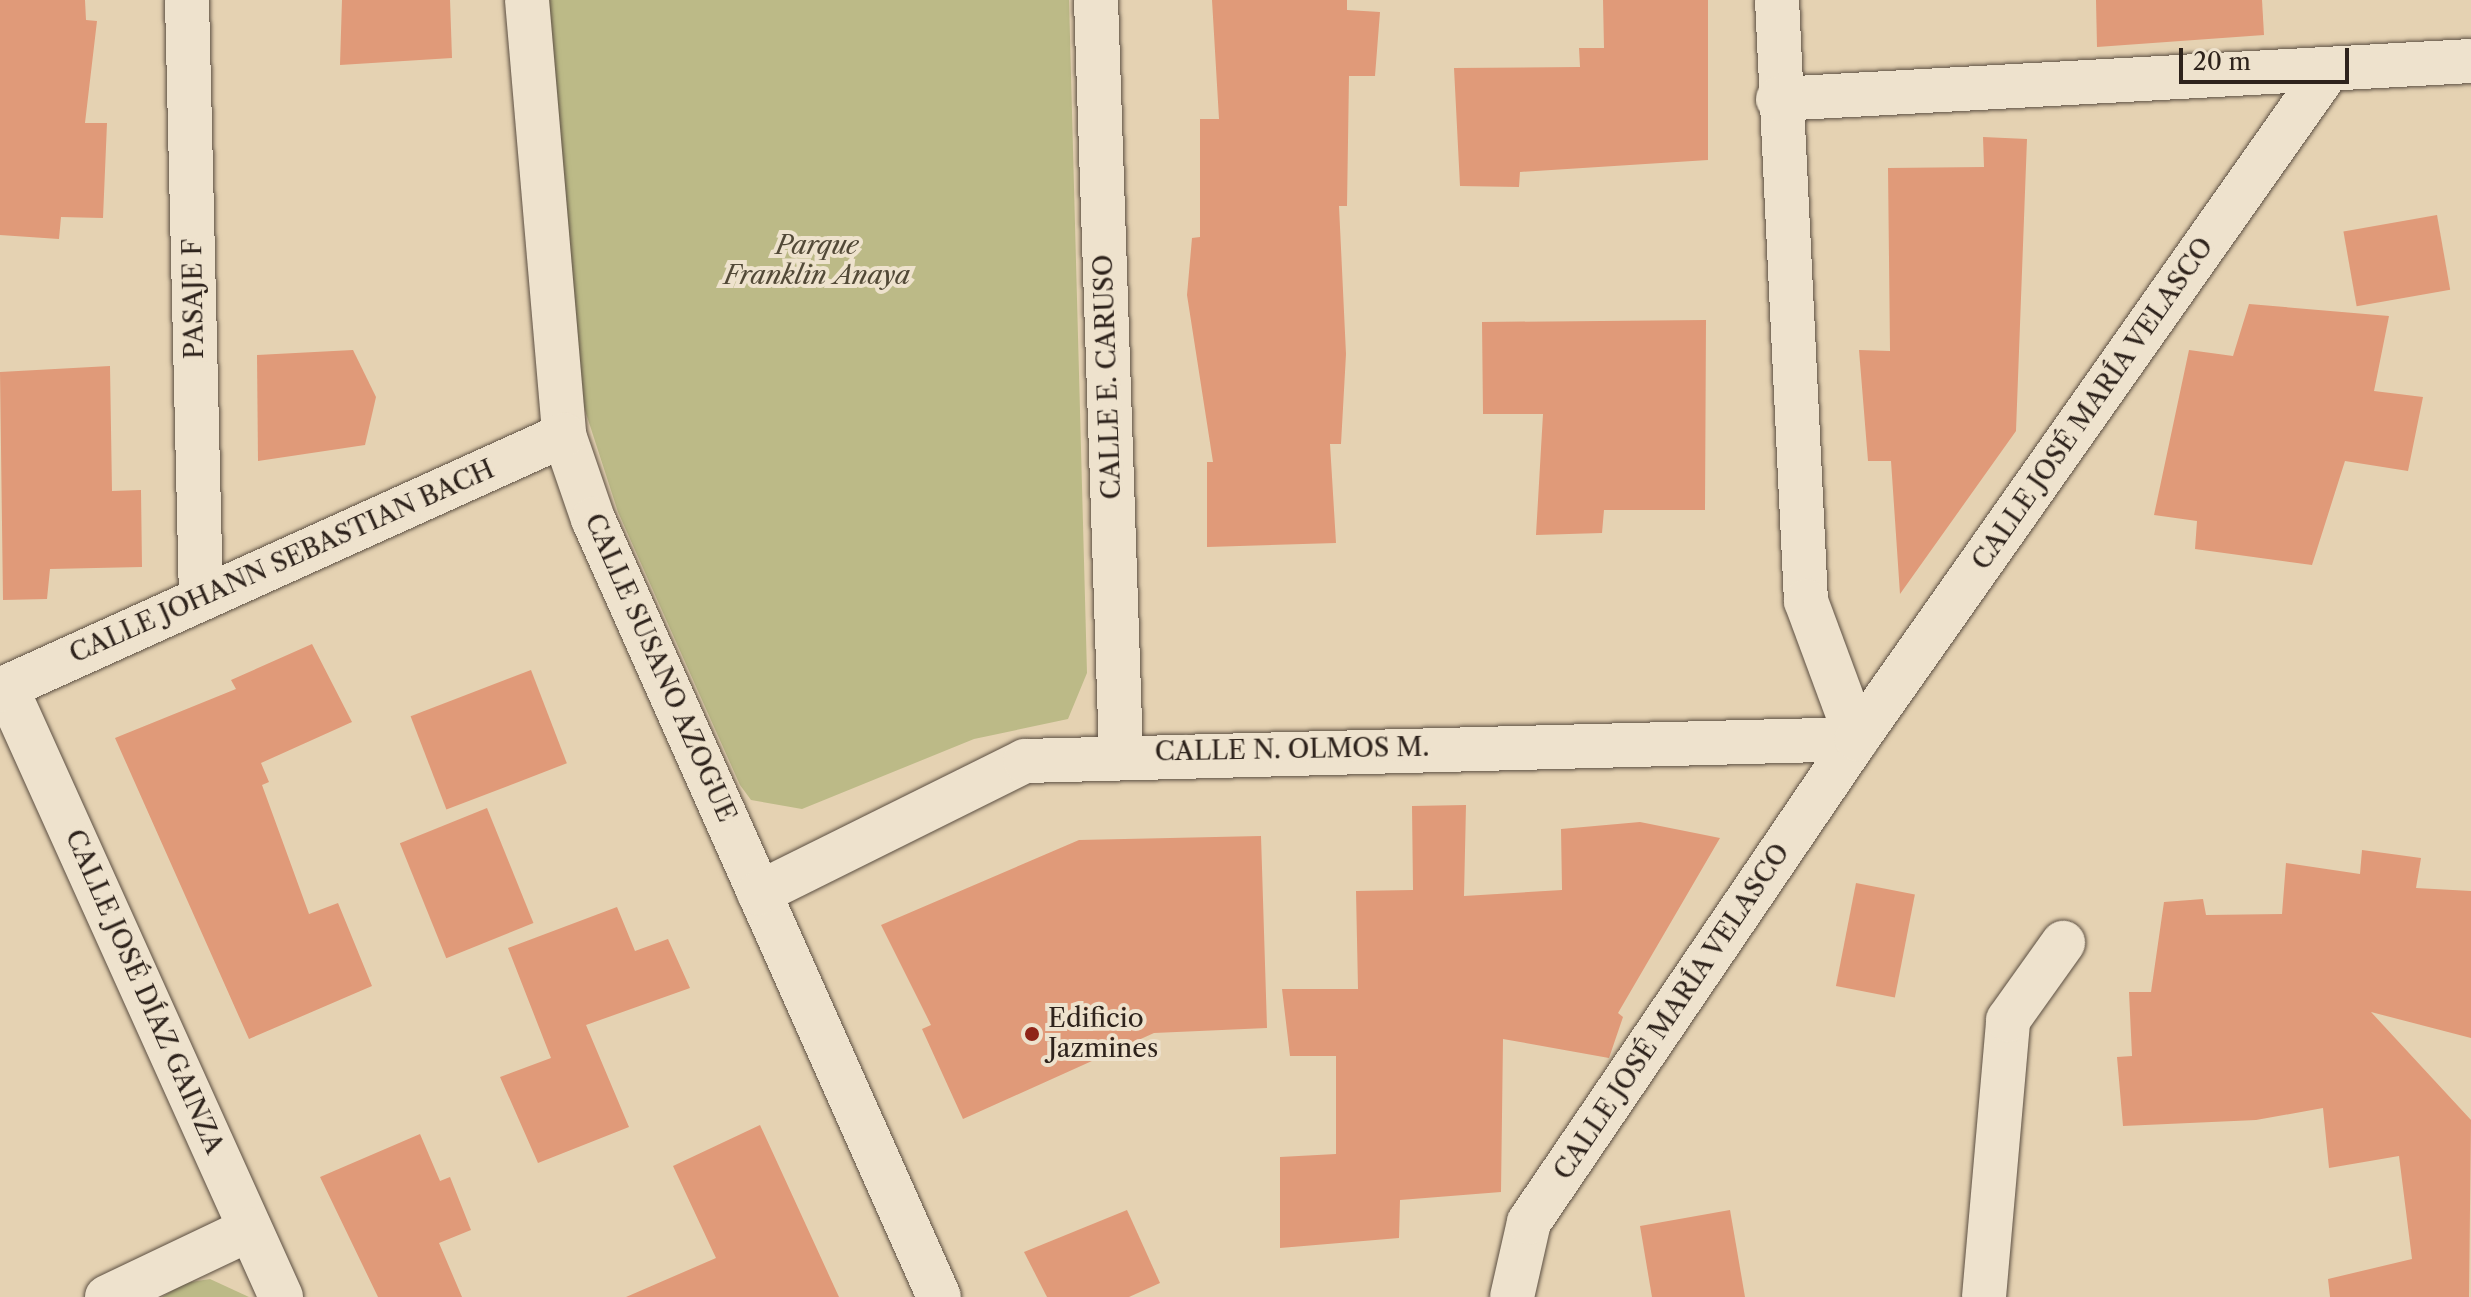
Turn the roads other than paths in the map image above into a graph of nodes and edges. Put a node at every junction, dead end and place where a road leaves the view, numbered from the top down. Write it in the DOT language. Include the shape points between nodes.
graph roads {
  1 [pos="187,0"];
  2 [pos="527,0"];
  3 [pos="1096,0"];
  4 [pos="1777,0"];
  5 [pos="2471,61"];
  6 [pos="2328,70"];
  7 [pos="1778,99"];
  8 [pos="564,435"];
  9 [pos="201,597"];
  10 [pos="3,689"];
  11 [pos="1857,739"];
  12 [pos="1121,753"];
  13 [pos="759,893"];
  14 [pos="2063,943"];
  15 [pos="250,1229"];
  16 [pos="107,1297"];
  17 [pos="281,1297"];
  18 [pos="939,1297"];
  19 [pos="1512,1297"];
  20 [pos="1984,1297"];
  1 -- 9 [label="street, PASAJE F"];
  2 -- 8 [label="street, CALLE SUSANO AZOGUE"];
  3 -- 12 [label="street, CALLE E. CARUSO"];
  4 -- 7 [label="street"];
  5 -- 6 [label="street"];
  6 -- 7 [label="street"];
  6 -- 11 [label="street, CALLE JOSÉ MARÍA VELASCO"];
  7 -- 11 [label="street" via="1806,601"];
  8 -- 9 [label="street, CALLE JOHANN SEBASTIAN BACH"];
  8 -- 13 [label="street, CALLE SUSANO AZOGUE" via="593,519"];
  9 -- 10 [label="street, CALLE JOHANN SEBASTIAN BACH"];
  10 -- 15 [label="street, CALLE JOSÉ DÍAZ GAINZA"];
  11 -- 12 [label="street, CALLE N. OLMOS M."];
  11 -- 19 [label="street, CALLE JOSÉ MARÍA VELASCO" via="1529,1222"];
  12 -- 13 [label="street, CALLE N. OLMOS M." via="1025,761"];
  13 -- 18 [label="street, CALLE SUSANO AZOGUE"];
  14 -- 20 [label="street" via="2008,1020"];
  15 -- 16 [label="street"];
  15 -- 17 [label="street, CALLE JOSÉ DÍAZ GAINZA"];
}
